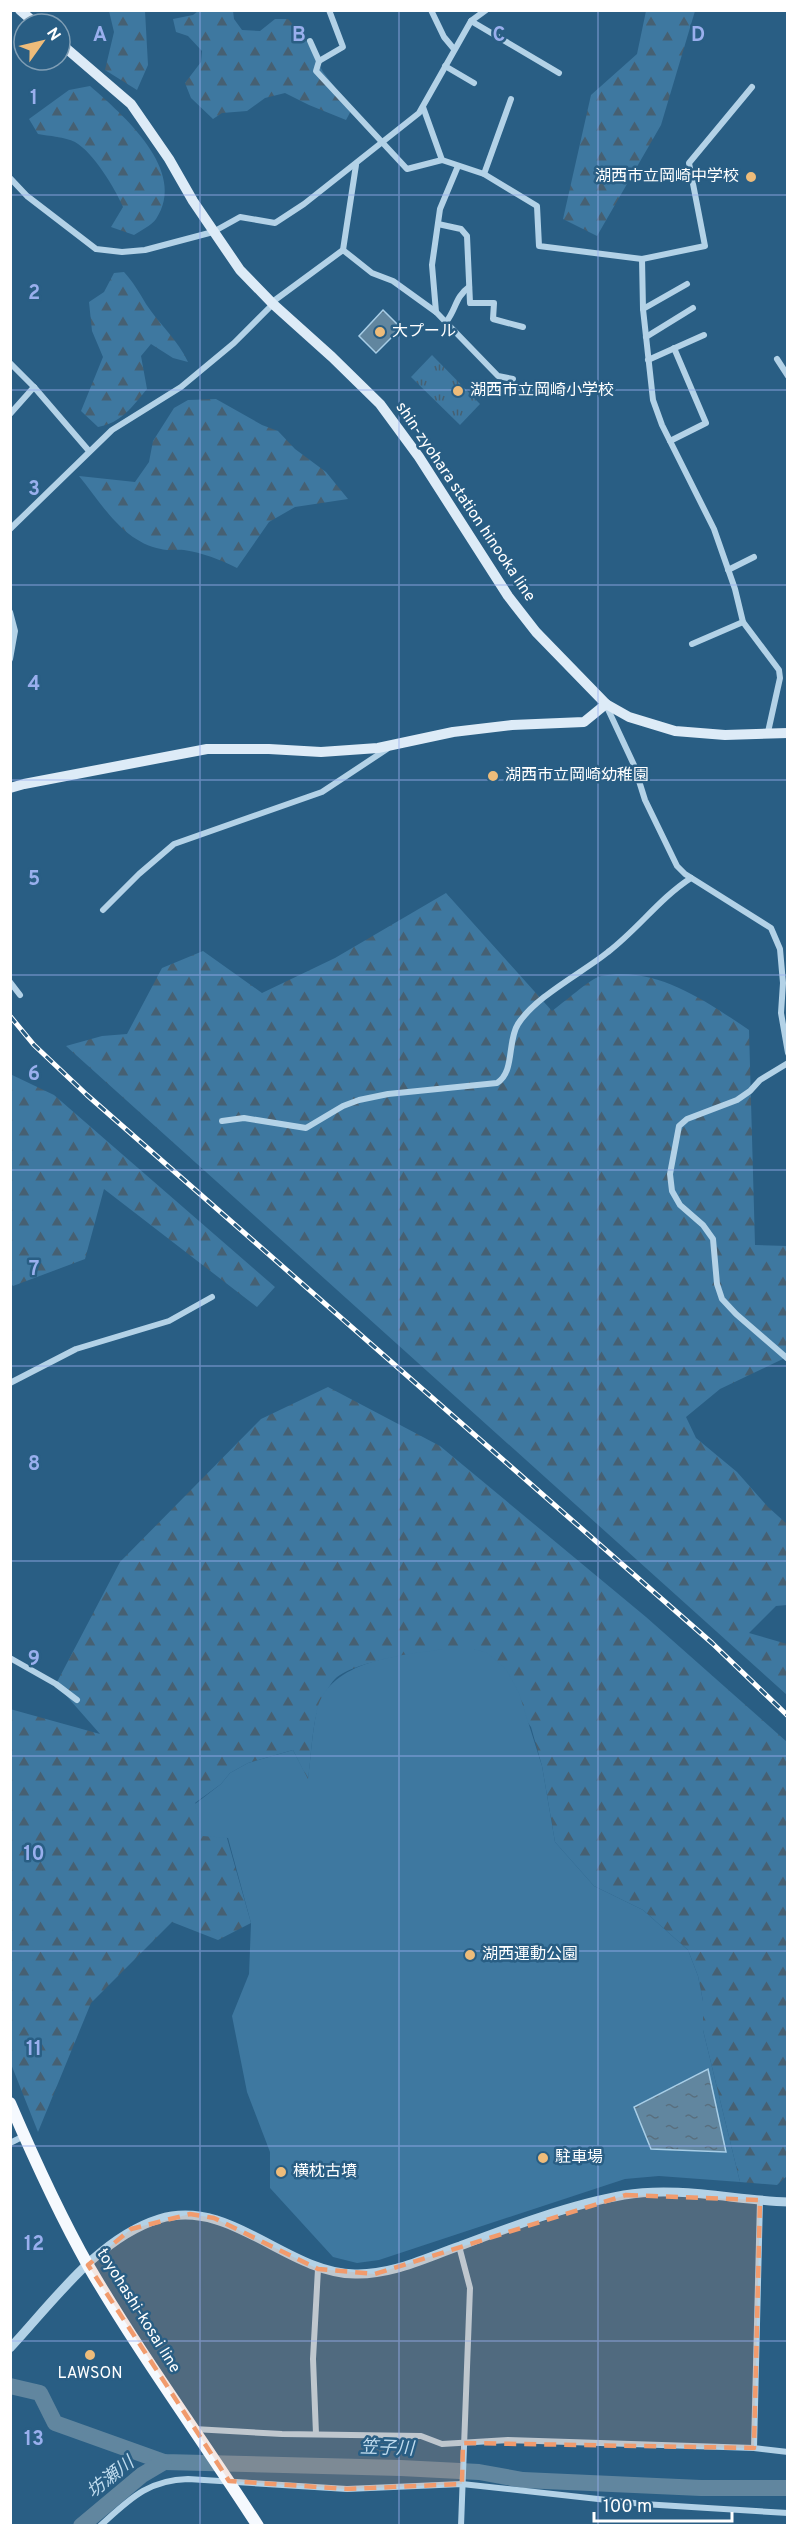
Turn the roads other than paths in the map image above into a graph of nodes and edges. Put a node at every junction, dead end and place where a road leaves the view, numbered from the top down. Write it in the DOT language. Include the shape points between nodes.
graph roads {
  1 [pos="329,10"];
  2 [pos="431,10"];
  3 [pos="486,10"];
  4 [pos="471,21"];
  5 [pos="310,42"];
  6 [pos="454,50"];
  7 [pos="72,53"];
  8 [pos="319,61"];
  9 [pos="445,66"];
  10 [pos="559,73"];
  11 [pos="474,83"];
  12 [pos="752,87"];
  13 [pos="511,99"];
  14 [pos="423,107"];
  15 [pos="381,142"];
  16 [pos="442,160"];
  17 [pos="356,164"];
  18 [pos="458,166"];
  19 [pos="484,174"];
  20 [pos="10,178"];
  21 [pos="438,224"];
  22 [pos="213,232"];
  23 [pos="343,250"];
  24 [pos="642,259"];
  25 [pos="687,284"];
  26 [pos="469,287"];
  27 [pos="456,301"];
  28 [pos="272,303"];
  29 [pos="470,303"];
  30 [pos="693,308"];
  31 [pos="643,309"];
  32 [pos="436,312"];
  33 [pos="446,322"];
  34 [pos="523,327"];
  35 [pos="704,335"];
  36 [pos="646,337"];
  37 [pos="674,348"];
  38 [pos="777,359"];
  39 [pos="648,360"];
  40 [pos="10,363"];
  41 [pos="788,376"];
  42 [pos="513,379"];
  43 [pos="34,387"];
  44 [pos="10,414"];
  45 [pos="670,441"];
  46 [pos="89,451"];
  47 [pos="10,529"];
  48 [pos="754,557"];
  49 [pos="728,570"];
  50 [pos="10,612"];
  51 [pos="743,622"];
  52 [pos="692,644"];
  53 [pos="10,659"];
  54 [pos="606,704"];
  55 [pos="768,732"];
  56 [pos="788,733"];
  57 [pos="395,743"];
  58 [pos="10,788"];
  59 [pos="691,878"];
  60 [pos="103,910"];
  61 [pos="10,982"];
  62 [pos="20,995"];
  63 [pos="788,1053"];
  64 [pos="788,1064"];
  65 [pos="222,1120"];
  66 [pos="212,1297"];
  67 [pos="788,1359"];
  68 [pos="10,1383"];
  69 [pos="10,1658"];
  70 [pos="77,1700"];
  71 [pos="10,2103"];
  72 [pos="24,2136"];
  73 [pos="10,2143"];
  74 [pos="760,2200"];
  75 [pos="788,2202"];
  76 [pos="459,2246"];
  77 [pos="88,2265"];
  78 [pos="318,2269"];
  79 [pos="10,2348"];
  80 [pos="196,2433"];
  81 [pos="316,2433"];
  82 [pos="463,2446"];
  83 [pos="754,2448"];
  84 [pos="788,2452"];
  85 [pos="226,2477"];
  86 [pos="462,2484"];
  87 [pos="788,2512"];
  88 [pos="99,2526"];
  89 [pos="258,2526"];
  90 [pos="461,2526"];
  1 -- 8 [label="street" via="343,47"];
  2 -- 6 [label="street"];
  3 -- 4 [label="street"];
  4 -- 6 [label="street"];
  4 -- 10 [label="street"];
  5 -- 8 [label="street"];
  6 -- 9 [label="street"];
  7 -- 22 [label="main road, shin-zyohara station hinooka line" via="131,104"];
  8 -- 15 [label="street" via="316,71"];
  9 -- 11 [label="street"];
  9 -- 14 [label="street"];
  12 -- 24 [label="street" via="689,164 705,246"];
  13 -- 19 [label="street"];
  14 -- 15 [label="street"];
  14 -- 16 [label="street"];
  15 -- 16 [label="street" via="407,169"];
  15 -- 17 [label="street"];
  16 -- 18 [label="street"];
  17 -- 22 [label="street" via="275,223 240,217"];
  17 -- 23 [label="street"];
  18 -- 19 [label="street"];
  18 -- 21 [label="street"];
  19 -- 24 [label="street" via="537,206 539,246"];
  20 -- 22 [label="street" via="27,196 96,249 145,250"];
  21 -- 26 [label="street" via="461,229 467,236"];
  21 -- 32 [label="street" via="432,265"];
  22 -- 28 [label="main road, shin-zyohara station hinooka line" via="240,270"];
  23 -- 28 [label="street"];
  23 -- 32 [label="street" via="372,273 393,281"];
  24 -- 31 [label="street"];
  25 -- 31 [label="street"];
  26 -- 27 [label="street"];
  26 -- 29 [label="street"];
  27 -- 29 [label="street"];
  27 -- 33 [label="street"];
  28 -- 46 [label="street" via="234,343 181,387 112,430"];
  28 -- 54 [label="main road, shin-zyohara station hinooka line" via="380,404 508,596 536,632"];
  29 -- 34 [label="street" via="494,303 493,320"];
  30 -- 36 [label="street"];
  31 -- 36 [label="street"];
  32 -- 33 [label="street"];
  33 -- 42 [label="street" via="498,376"];
  35 -- 37 [label="street"];
  36 -- 39 [label="street"];
  37 -- 39 [label="street"];
  37 -- 45 [label="street" via="706,423"];
  38 -- 41 [label="street"];
  39 -- 45 [label="street" via="654,405"];
  40 -- 43 [label="street"];
  43 -- 44 [label="street"];
  43 -- 46 [label="street"];
  45 -- 49 [label="street" via="714,529"];
  46 -- 47 [label="street"];
  48 -- 49 [label="street"];
  49 -- 51 [label="street"];
  50 -- 53 [label="street" via="15,632"];
  51 -- 52 [label="street"];
  51 -- 55 [label="street" via="779,670"];
  54 -- 55 [label="main road, shin-zyohara station hinooka line" via="629,717 675,730 725,735"];
  54 -- 57 [label="main road" via="584,722 500,726"];
  54 -- 59 [label="street" via="658,830 678,866"];
  55 -- 56 [label="main road, shin-zyohara station hinooka line"];
  57 -- 58 [label="main road" via="321,752 207,749"];
  57 -- 60 [label="street" via="322,792 174,844"];
  59 -- 63 [label="street" via="771,928 780,949 781,1013"];
  59 -- 65 [label="street" via="672,890 610,951 529,1011 517,1025 506,1074 497,1083 359,1100 306,1128 244,1118"];
  61 -- 62 [label="street"];
  64 -- 67 [label="street" via="760,1080 737,1100 687,1119 679,1126 670,1174 672,1191 680,1205 713,1239 722,1299"];
  66 -- 68 [label="street" via="169,1321 76,1349"];
  69 -- 70 [label="street"];
  71 -- 72 [label="main road, toyohashi-kosai line"];
  72 -- 73 [label="street"];
  72 -- 77 [label="main road, toyohashi-kosai line"];
  74 -- 75 [label="street"];
  74 -- 76 [label="street" via="659,2193 626,2195"];
  74 -- 83 [label="street"];
  76 -- 78 [label="street" via="375,2274"];
  76 -- 82 [label="street" via="470,2288"];
  77 -- 78 [label="street" via="131,2229 161,2218 190,2214 214,2218"];
  77 -- 79 [label="street"];
  77 -- 80 [label="main road, toyohashi-kosai line"];
  78 -- 81 [label="street" via="313,2359"];
  80 -- 81 [label="street"];
  80 -- 85 [label="main road, toyohashi-kosai line"];
  81 -- 82 [label="street" via="421,2436"];
  82 -- 83 [label="street" via="508,2440"];
  82 -- 86 [label="street"];
  83 -- 84 [label="street"];
  85 -- 86 [label="street" via="347,2489"];
  85 -- 88 [label="street" via="168,2479 149,2486"];
  85 -- 89 [label="main road, toyohashi-kosai line"];
  86 -- 87 [label="street" via="643,2504"];
  86 -- 90 [label="street"];
}
